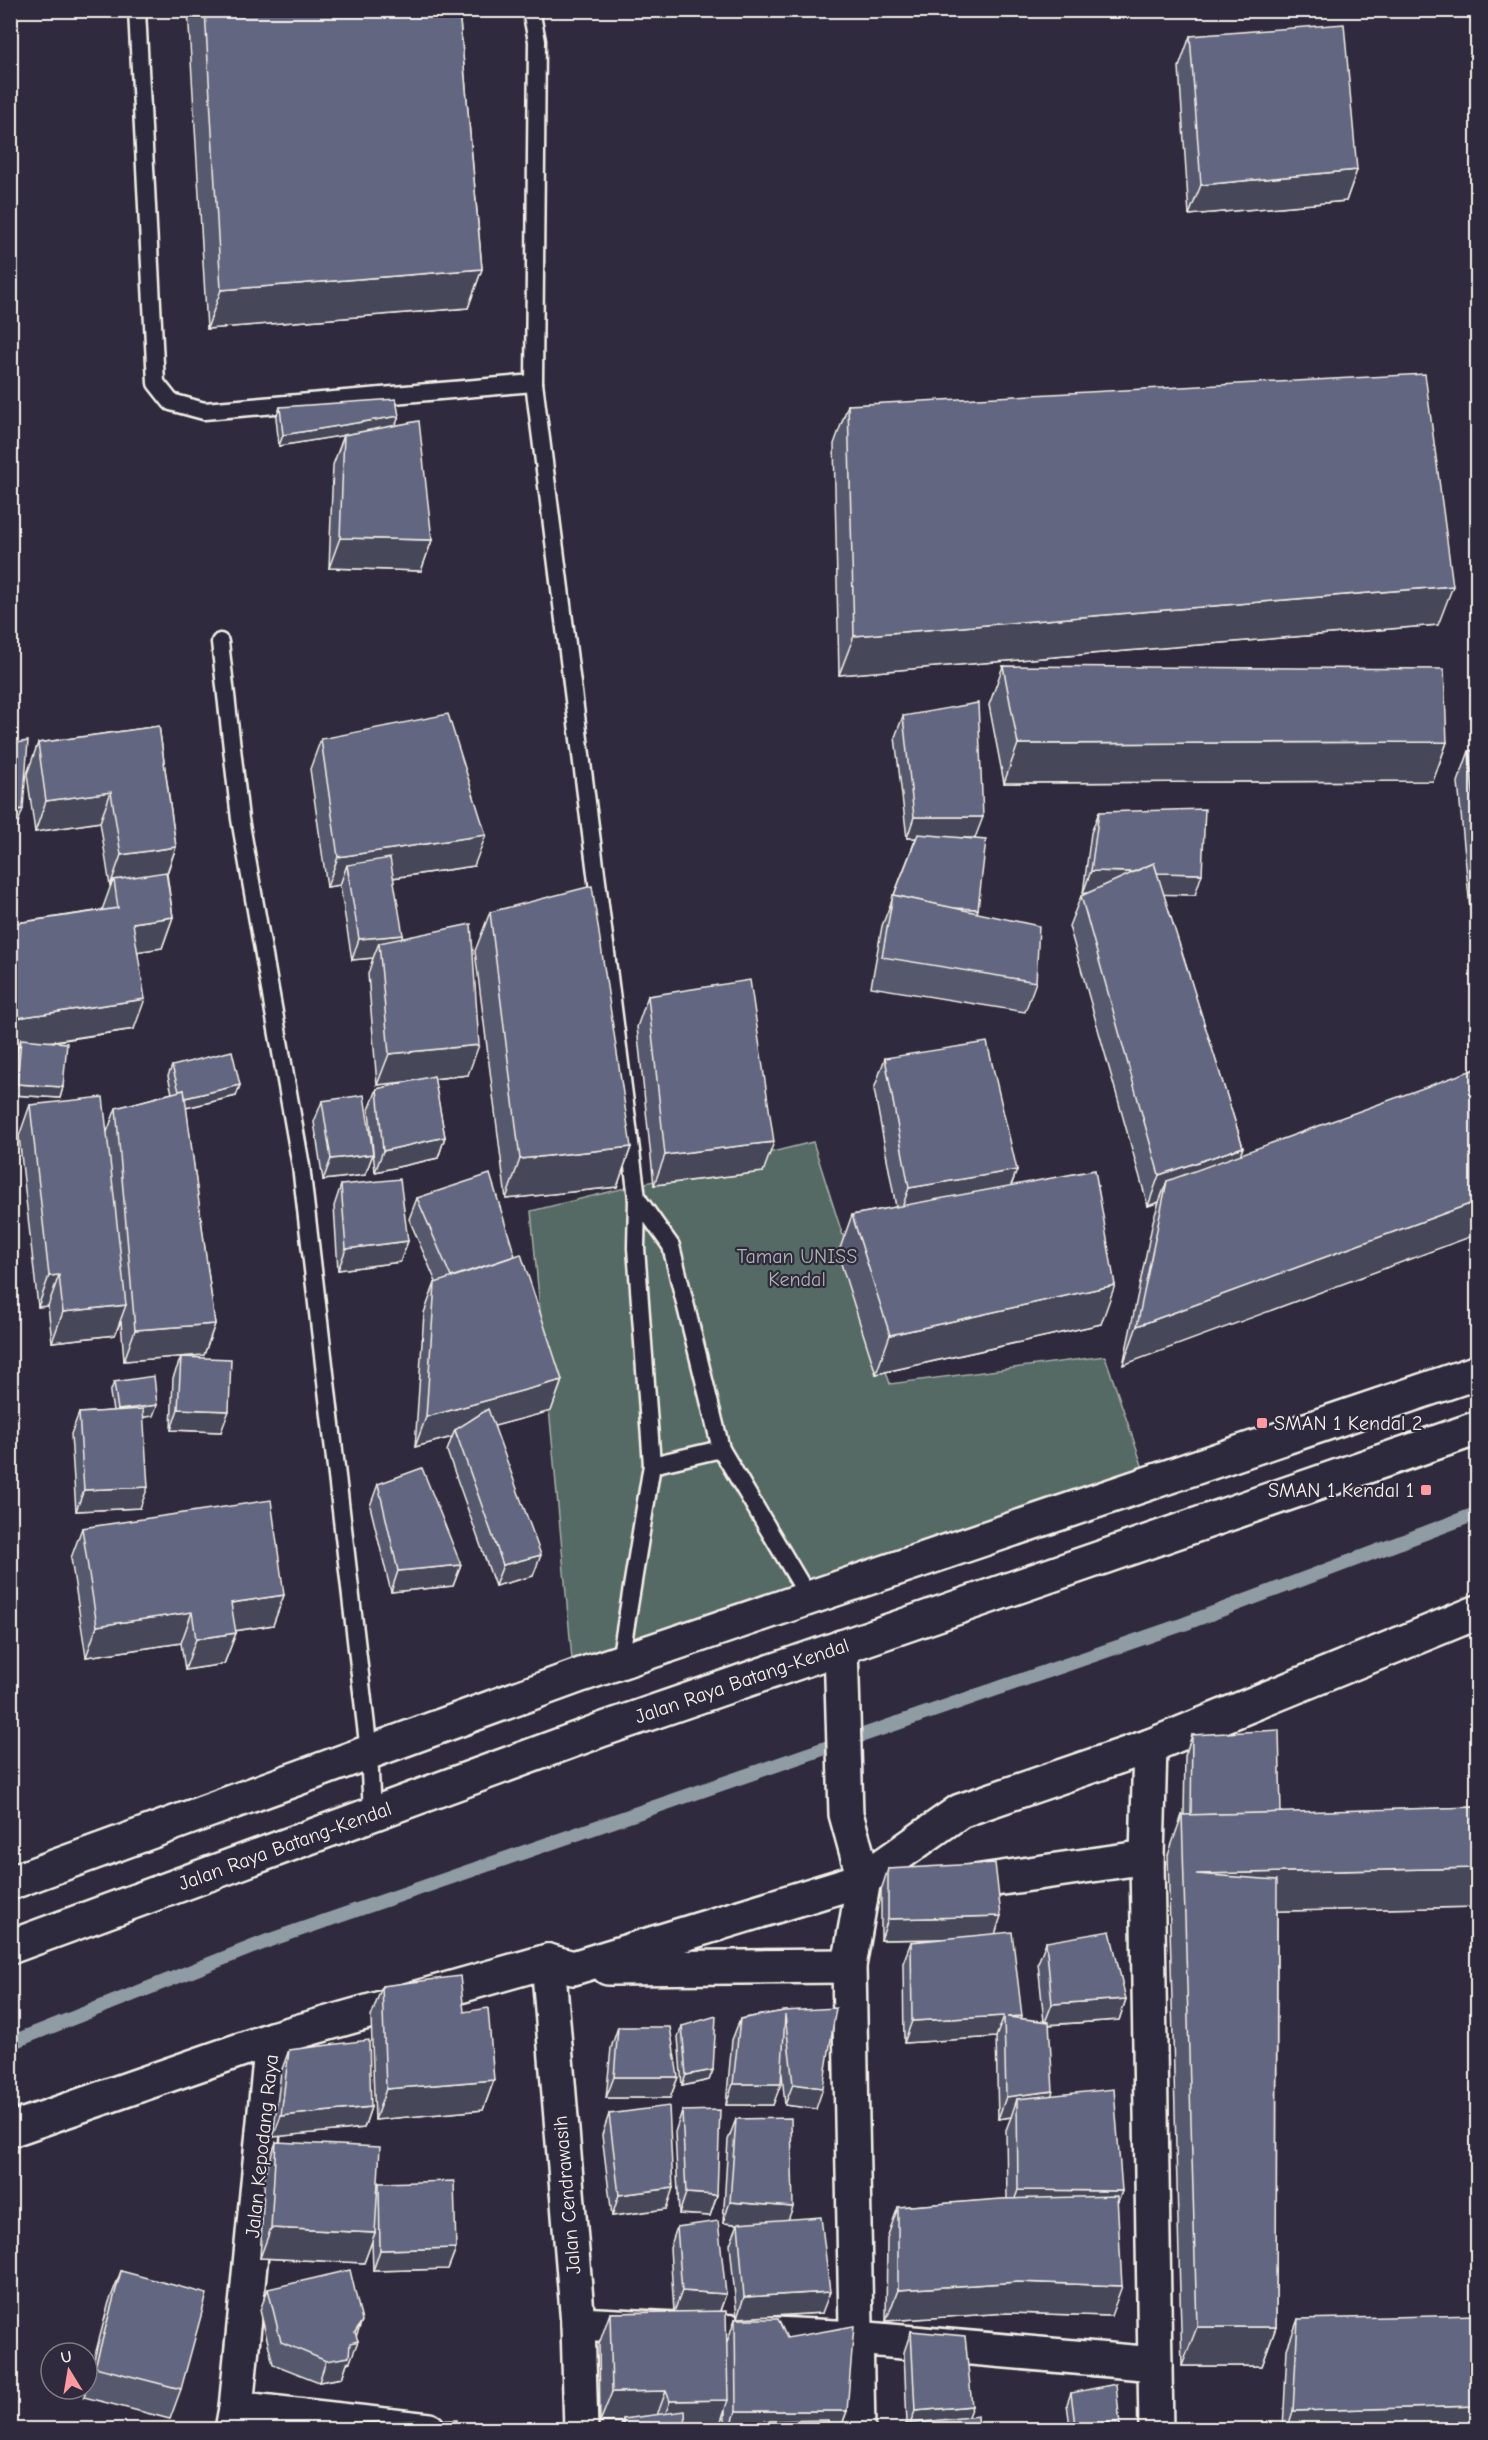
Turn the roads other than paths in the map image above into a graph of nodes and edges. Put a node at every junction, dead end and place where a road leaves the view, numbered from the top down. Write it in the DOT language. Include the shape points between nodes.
graph roads {
  1 [pos="137,10"];
  2 [pos="531,10"];
  3 [pos="534,383"];
  4 [pos="220,642"];
  5 [pos="637,1198"];
  6 [pos="1478,1372"];
  7 [pos="1478,1428"];
  8 [pos="721,1449"];
  9 [pos="652,1465"];
  10 [pos="809,1598"];
  11 [pos="1478,1612"];
  12 [pos="841,1647"];
  13 [pos="620,1661"];
  14 [pos="1150,1746"];
  15 [pos="369,1752"];
  16 [pos="372,1814"];
  17 [pos="1147,1857"];
  18 [pos="10,1883"];
  19 [pos="862,1889"];
  20 [pos="929,1889"];
  21 [pos="894,1894"];
  22 [pos="10,1947"];
  23 [pos="560,1965"];
  24 [pos="849,1966"];
  25 [pos="272,2039"];
  26 [pos="10,2130"];
  27 [pos="578,2324"];
  28 [pos="856,2338"];
  29 [pos="1155,2364"];
  30 [pos="234,2419"];
  31 [pos="429,2430"];
  32 [pos="581,2430"];
  33 [pos="858,2430"];
  34 [pos="1156,2430"];
  1 -- 3 [label="lane" via="156,383 171,402 204,411"];
  2 -- 3 [label="lane" via="537,41"];
  3 -- 5 [label="lane"];
  4 -- 15 [label="lane" via="240,819 301,1166"];
  5 -- 8 [label="lane" via="672,1246"];
  5 -- 9 [label="lane" via="636,1248"];
  6 -- 10 [label="main road"];
  7 -- 12 [label="main road, Jalan Raya Batang-Kendal"];
  8 -- 9 [label="lane"];
  8 -- 10 [label="lane"];
  9 -- 13 [label="lane"];
  10 -- 13 [label="main road"];
  11 -- 14 [label="main road"];
  12 -- 16 [label="main road, Jalan Raya Batang-Kendal"];
  12 -- 19 [label="main road" via="846,1814"];
  13 -- 15 [label="main road"];
  14 -- 17 [label="main road"];
  14 -- 19 [label="main road" via="960,1811"];
  15 -- 16 [label="lane"];
  15 -- 18 [label="main road"];
  16 -- 22 [label="main road, Jalan Raya Batang-Kendal"];
  17 -- 20 [label="main road"];
  17 -- 29 [label="main road"];
  19 -- 21 [label="main road"];
  19 -- 23 [label="main road"];
  19 -- 24 [label="main road"];
  23 -- 24 [label="main road"];
  23 -- 25 [label="main road, Jalan Kepodang Raya"];
  23 -- 27 [label="main road, Jalan Cendrawasih"];
  24 -- 28 [label="main road"];
  25 -- 26 [label="main road"];
  25 -- 30 [label="main road, Jalan Kepodang Raya"];
  27 -- 28 [label="main road"];
  27 -- 32 [label="main road, Jalan Cendrawasih"];
  28 -- 29 [label="main road"];
  28 -- 33 [label="main road"];
  29 -- 34 [label="main road"];
  30 -- 31 [label="main road"];
}
